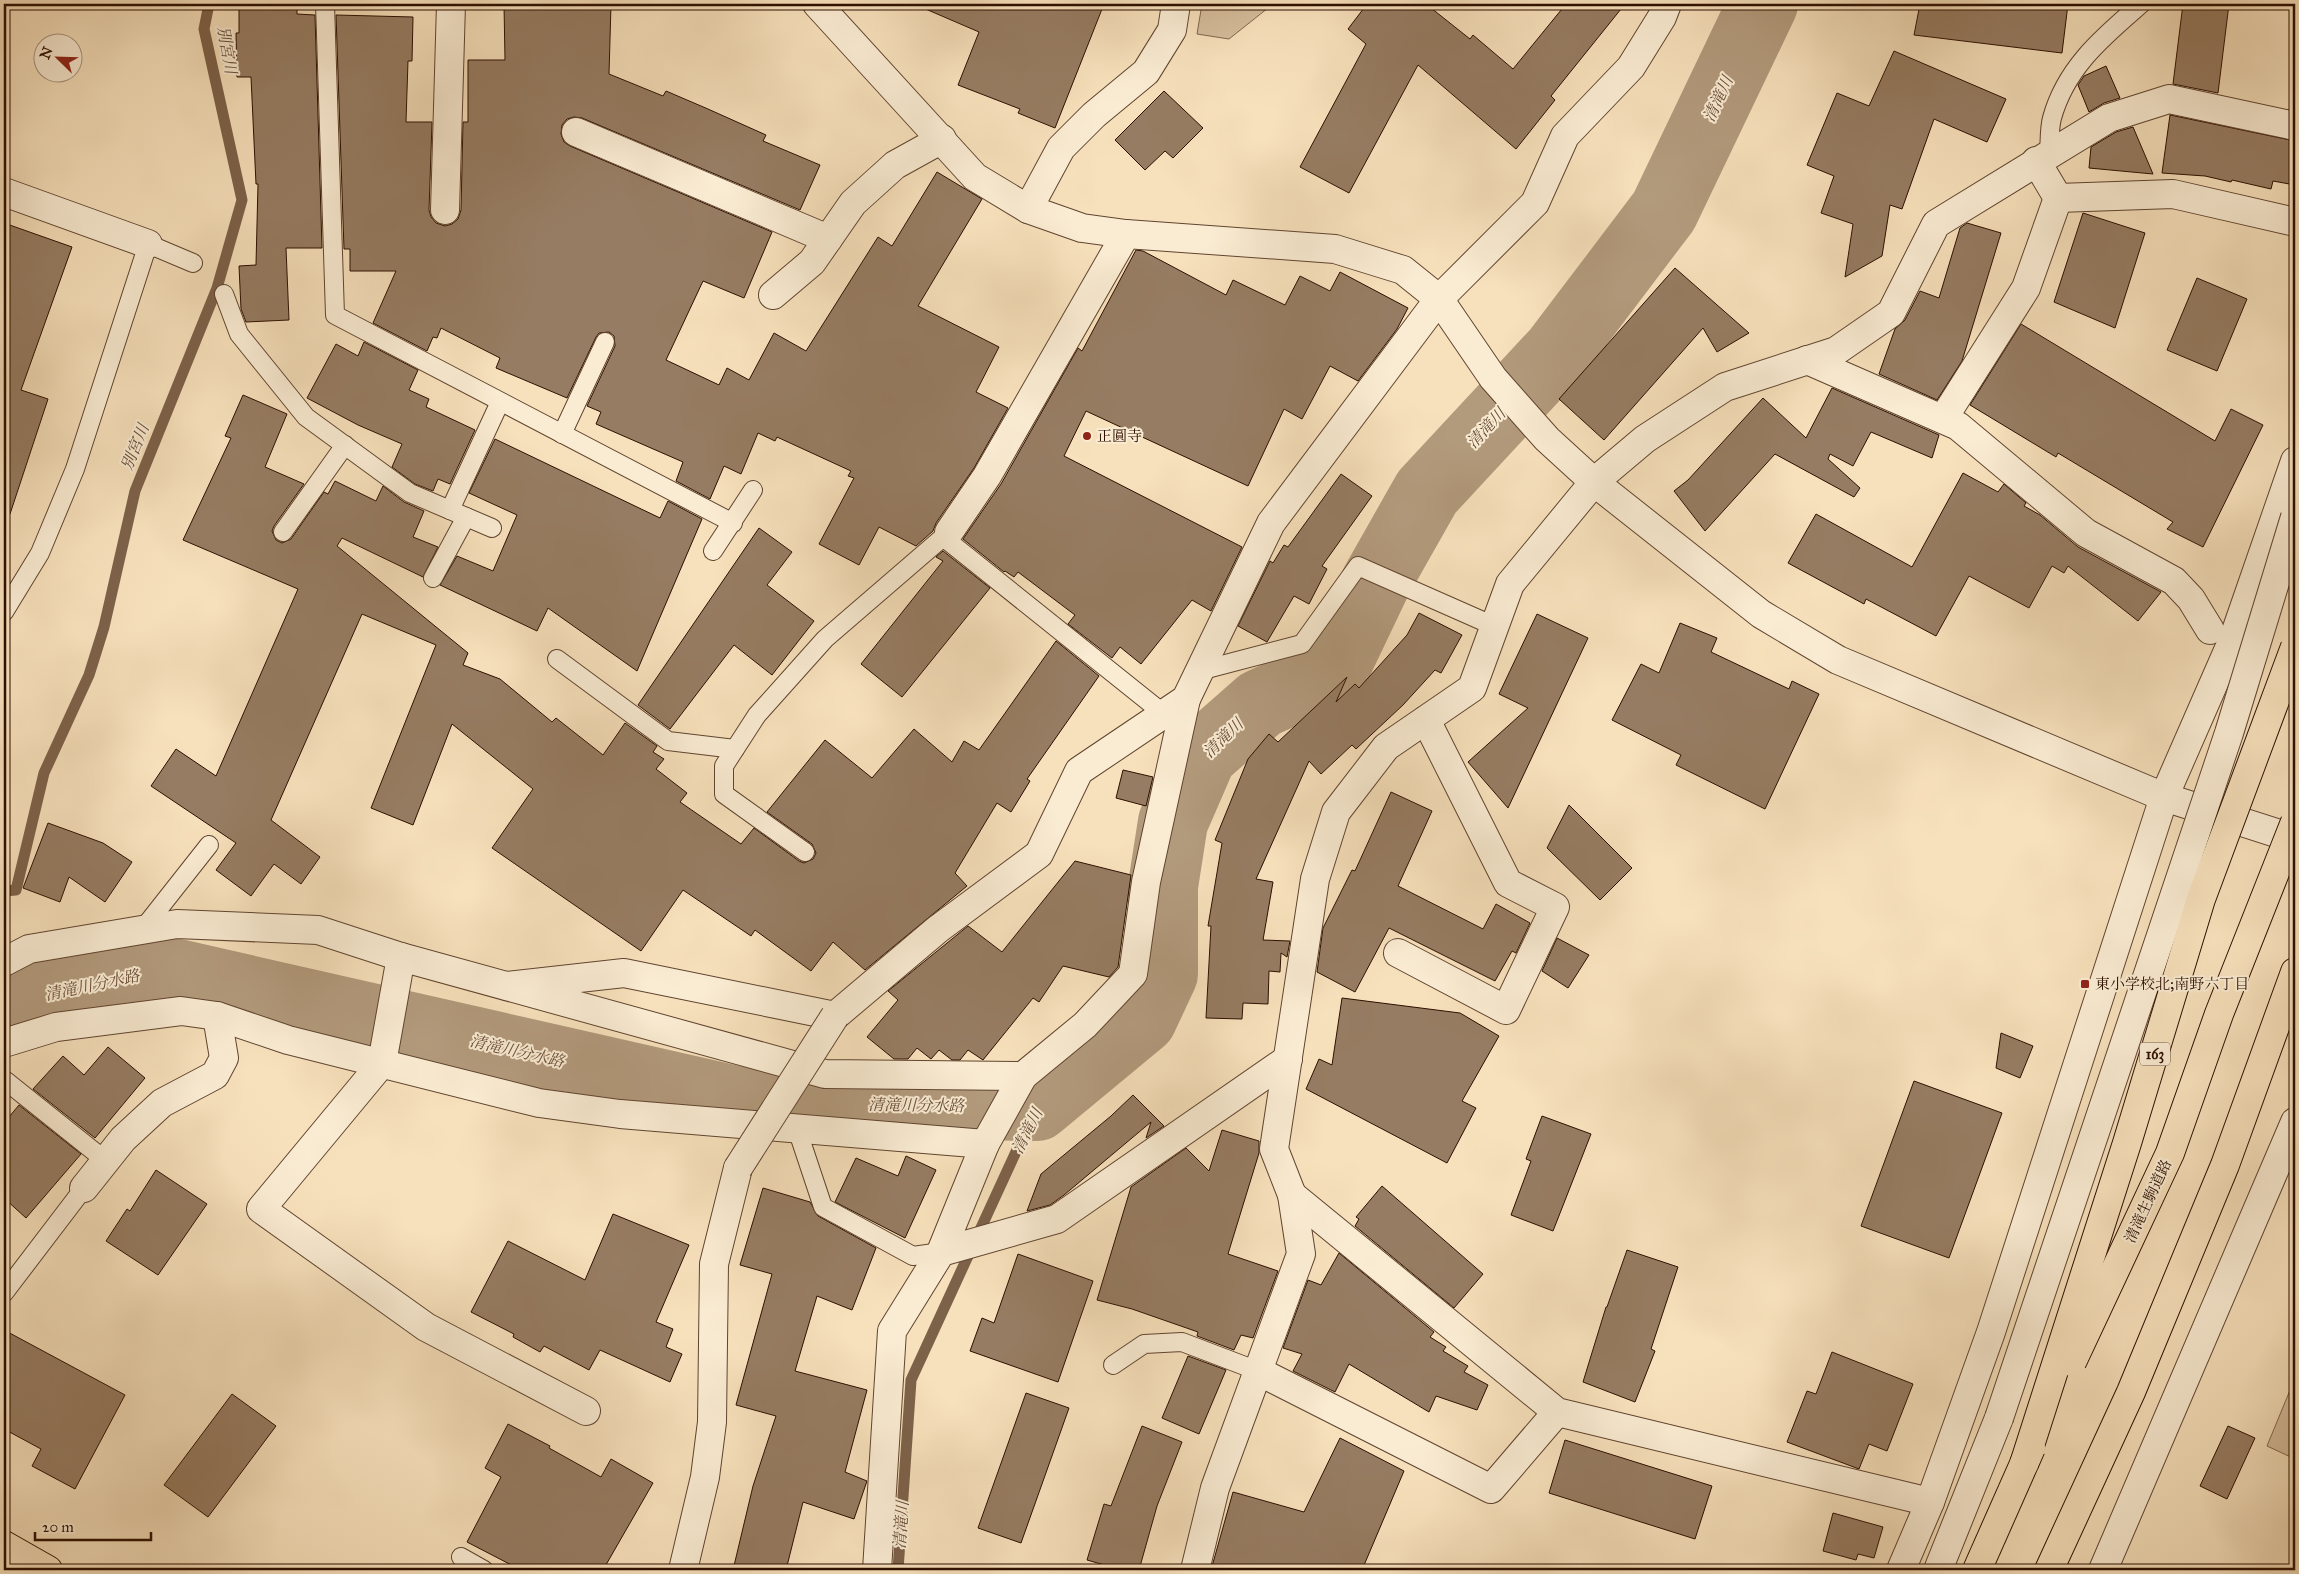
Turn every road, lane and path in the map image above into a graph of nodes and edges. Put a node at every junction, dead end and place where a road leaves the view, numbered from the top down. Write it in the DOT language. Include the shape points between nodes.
graph roads {
  1 [pos="325,4"];
  2 [pos="451,4"];
  3 [pos="817,4"];
  4 [pos="1176,4"];
  5 [pos="1667,4"];
  6 [pos="2141,4"];
  7 [pos="2295,126"];
  8 [pos="576,132"];
  9 [pos="942,139"];
  10 [pos="2043,157"];
  11 [pos="4,192"];
  12 [pos="2058,198"];
  13 [pos="1028,209"];
  14 [pos="445,210"];
  15 [pos="2295,222"];
  16 [pos="1126,234"];
  17 [pos="828,239"];
  18 [pos="148,244"];
  19 [pos="193,263"];
  20 [pos="224,294"];
  21 [pos="773,295"];
  22 [pos="1438,299"];
  23 [pos="605,342"];
  24 [pos="1807,360"];
  25 [pos="500,402"];
  26 [pos="1943,419"];
  27 [pos="562,434"];
  28 [pos="344,444"];
  29 [pos="2295,461"];
  30 [pos="1594,482"];
  31 [pos="753,490"];
  32 [pos="450,510"];
  33 [pos="466,517"];
  34 [pos="2295,517"];
  35 [pos="733,523"];
  36 [pos="492,528"];
  37 [pos="283,532"];
  38 [pos="946,534"];
  39 [pos="713,551"];
  40 [pos="433,578"];
  41 [pos="4,610"];
  42 [pos="1494,626"];
  43 [pos="2210,630"];
  44 [pos="2295,647"];
  45 [pos="557,659"];
  46 [pos="1199,670"];
  47 [pos="1175,706"];
  48 [pos="1426,720"];
  49 [pos="735,749"];
  50 [pos="2164,797"];
  51 [pos="2295,822"];
  52 [pos="2295,839"];
  53 [pos="209,845"];
  54 [pos="806,852"];
  55 [pos="142,930"];
  56 [pos="1398,953"];
  57 [pos="401,956"];
  58 [pos="4,962"];
  59 [pos="2295,972"];
  60 [pos="507,986"];
  61 [pos="217,1016"];
  62 [pos="835,1016"];
  63 [pos="4,1043"];
  64 [pos="384,1053"];
  65 [pos="1288,1059"];
  66 [pos="6,1081"];
  67 [pos="1019,1084"];
  68 [pos="2295,1122"];
  69 [pos="797,1129"];
  70 [pos="989,1136"];
  71 [pos="106,1161"];
  72 [pos="84,1188"];
  73 [pos="1292,1195"];
  74 [pos="950,1249"];
  75 [pos="4,1293"];
  76 [pos="1113,1365"];
  77 [pos="1258,1371"];
  78 [pos="586,1411"];
  79 [pos="1557,1412"];
  80 [pos="2024,1464"];
  81 [pos="1930,1502"];
  82 [pos="4,1545"];
  83 [pos="461,1557"];
  84 [pos="48,1570"];
  85 [pos="484,1570"];
  86 [pos="683,1570"];
  87 [pos="877,1570"];
  88 [pos="1195,1570"];
  89 [pos="1902,1570"];
  90 [pos="1938,1570"];
  91 [pos="1977,1570"];
  92 [pos="2049,1570"];
  93 [pos="2103,1570"];
  1 -- 25 [label="lane" via="335,315"];
  2 -- 14 [label="street"];
  3 -- 9 [label="street"];
  4 -- 13 [label="street" via="1172,30 1146,72 1094,115 1062,148"];
  5 -- 22 [label="street" via="1632,67 1565,136 1535,203"];
  6 -- 10 [label="lane" via="2096,43 2068,78 2052,119"];
  7 -- 10 [label="street" via="2169,99 2110,118"];
  8 -- 17 [label="street"];
  9 -- 13 [label="street" via="974,177"];
  9 -- 17 [label="street" via="895,165 853,203"];
  10 -- 12 [label="street"];
  10 -- 24 [label="street" via="1936,224 1891,313 1836,351"];
  11 -- 18 [label="street"];
  12 -- 15 [label="street" via="2172,194"];
  12 -- 26 [label="street" via="2026,288"];
  13 -- 16 [label="street" via="1082,228"];
  16 -- 22 [label="street" via="1335,249 1403,270"];
  16 -- 38 [label="street" via="987,476"];
  17 -- 21 [label="street" via="812,262"];
  18 -- 19 [label="lane"];
  18 -- 41 [label="lane" via="75,470 40,553"];
  20 -- 28 [label="lane" via="240,334 306,416"];
  22 -- 30 [label="street" via="1493,378 1547,439"];
  22 -- 46 [label="street" via="1271,523"];
  23 -- 27 [label="lane"];
  24 -- 26 [label="street"];
  24 -- 30 [label="street" via="1725,387 1645,439"];
  25 -- 27 [label="lane"];
  25 -- 32 [label="lane"];
  26 -- 43 [label="street" via="1958,426 2086,533 2174,581 2191,599"];
  27 -- 35 [label="lane"];
  28 -- 32 [label="lane" via="410,493"];
  28 -- 37 [label="lane"];
  29 -- 50 [label="street" via="2234,637"];
  30 -- 42 [label="street" via="1510,584"];
  30 -- 50 [label="street" via="1761,614 1838,660"];
  31 -- 35 [label="lane"];
  32 -- 33 [label="lane"];
  33 -- 36 [label="lane"];
  33 -- 40 [label="lane"];
  34 -- 90 [label="street, bridge" via="2229,733 1999,1418"];
  35 -- 39 [label="lane"];
  38 -- 47 [label="lane"];
  38 -- 49 [label="lane" via="825,639 757,715"];
  42 -- 46 [label="lane" via="1358,566 1302,644"];
  42 -- 48 [label="street" via="1472,688"];
  44 -- 80 [label="main road, 163, bridge" via="2202,899"];
  45 -- 49 [label="lane" via="668,741"];
  46 -- 47 [label="street"];
  47 -- 62 [label="street" via="1079,771 1039,854 938,929"];
  47 -- 67 [label="street" via="1133,974 1085,1025"];
  48 -- 56 [label="street" via="1508,883 1555,907 1506,1010"];
  48 -- 65 [label="street" via="1386,747 1336,812 1315,878"];
  49 -- 54 [label="lane" via="724,766 724,794"];
  50 -- 52 [label="street"];
  50 -- 81 [label="street" via="1991,1332"];
  51 -- 80 [label="main road, 清滝生駒道路 / 163, bridge" via="2219,1014 2170,1153"];
  53 -- 55 [label="lane"];
  55 -- 57 [label="street" via="177,924 318,930"];
  55 -- 58 [label="street" via="29,949"];
  57 -- 60 [label="street"];
  57 -- 64 [label="street"];
  59 -- 92 [label="main road" via="2218,1183 2131,1392"];
  60 -- 62 [label="street" via="624,973"];
  60 -- 67 [label="street" via="824,1074"];
  61 -- 63 [label="street" via="180,1011 66,1026"];
  61 -- 64 [label="street" via="288,1040"];
  61 -- 71 [label="street" via="224,1058 215,1075 162,1103 123,1139"];
  62 -- 86 [label="street, bridge" via="738,1168 714,1264 712,1422 705,1477"];
  64 -- 69 [label="street" via="539,1103 620,1114"];
  64 -- 78 [label="street" via="261,1209 426,1327"];
  65 -- 73 [label="street" via="1274,1149"];
  65 -- 74 [label="street" via="1057,1219"];
  66 -- 71 [label="lane"];
  67 -- 70 [label="street"];
  68 -- 93 [label="street"];
  69 -- 70 [label="street"];
  69 -- 74 [label="lane" via="823,1207 913,1256"];
  70 -- 74 [label="street"];
  71 -- 72 [label="street"];
  72 -- 75 [label="lane"];
  73 -- 77 [label="street" via="1301,1254"];
  73 -- 79 [label="street"];
  74 -- 87 [label="street" via="892,1331"];
  76 -- 77 [label="lane" via="1144,1344 1182,1342"];
  77 -- 79 [label="street" via="1491,1489"];
  77 -- 88 [label="street" via="1215,1488"];
  79 -- 81 [label="street"];
  80 -- 91 [label="main road, 清滝生駒道路 / 163, bridge"];
  81 -- 89 [label="street"];
  82 -- 84 [label="main road"];
  83 -- 85 [label="lane"];
}
